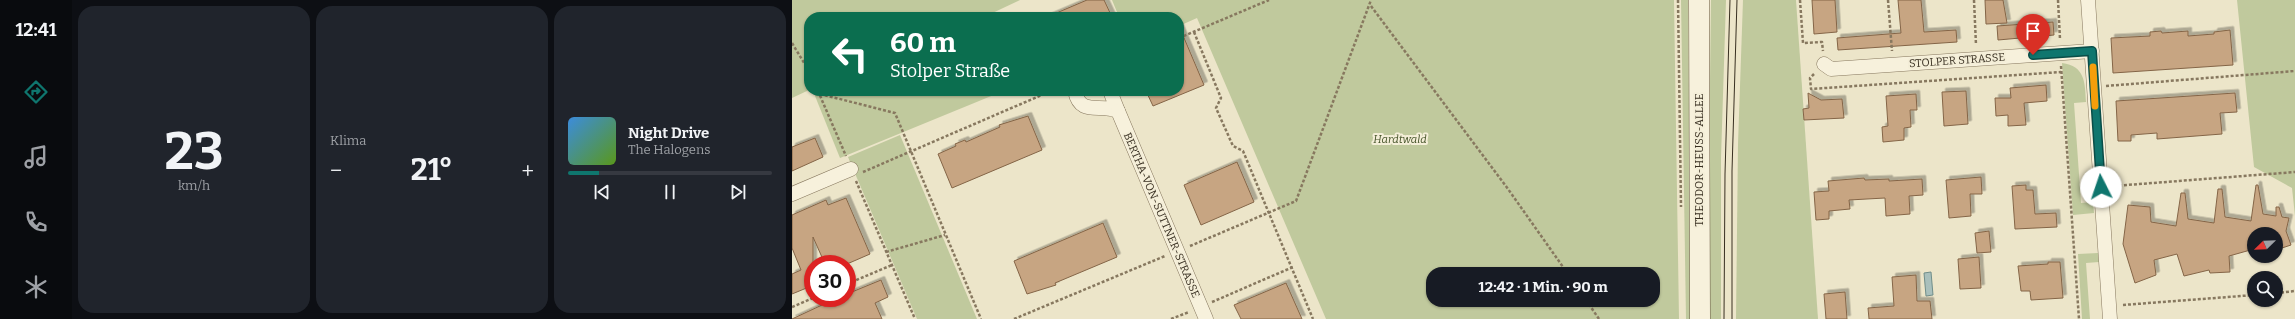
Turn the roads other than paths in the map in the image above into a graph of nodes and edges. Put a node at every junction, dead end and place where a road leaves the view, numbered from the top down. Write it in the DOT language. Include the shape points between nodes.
graph roads {
  1 [pos="1699,0"];
  2 [pos="2088,0"];
  3 [pos="2092,51"];
  4 [pos="1824,64"];
  5 [pos="1077,96"];
  6 [pos="1112,96"];
  7 [pos="1118,111"];
  8 [pos="855,173"];
  9 [pos="792,194"];
  10 [pos="2110,312"];
  11 [pos="1203,313"];
  12 [pos="1700,319"];
  1 -- 12 [label="main road, THEODOR-HEUSS-ALLEE"];
  2 -- 3 [label="street"];
  3 -- 4 [label="street, STOLPER STRASSE" via="1831,69"];
  3 -- 10 [label="street"];
  5 -- 7 [label="street" via="1081,104 1088,109 1110,108"];
  6 -- 7 [label="street, BERTHA-VON-SUTTNER-STRASSE"];
  7 -- 11 [label="street, BERTHA-VON-SUTTNER-STRASSE"];
  8 -- 9 [label="street"];
}
